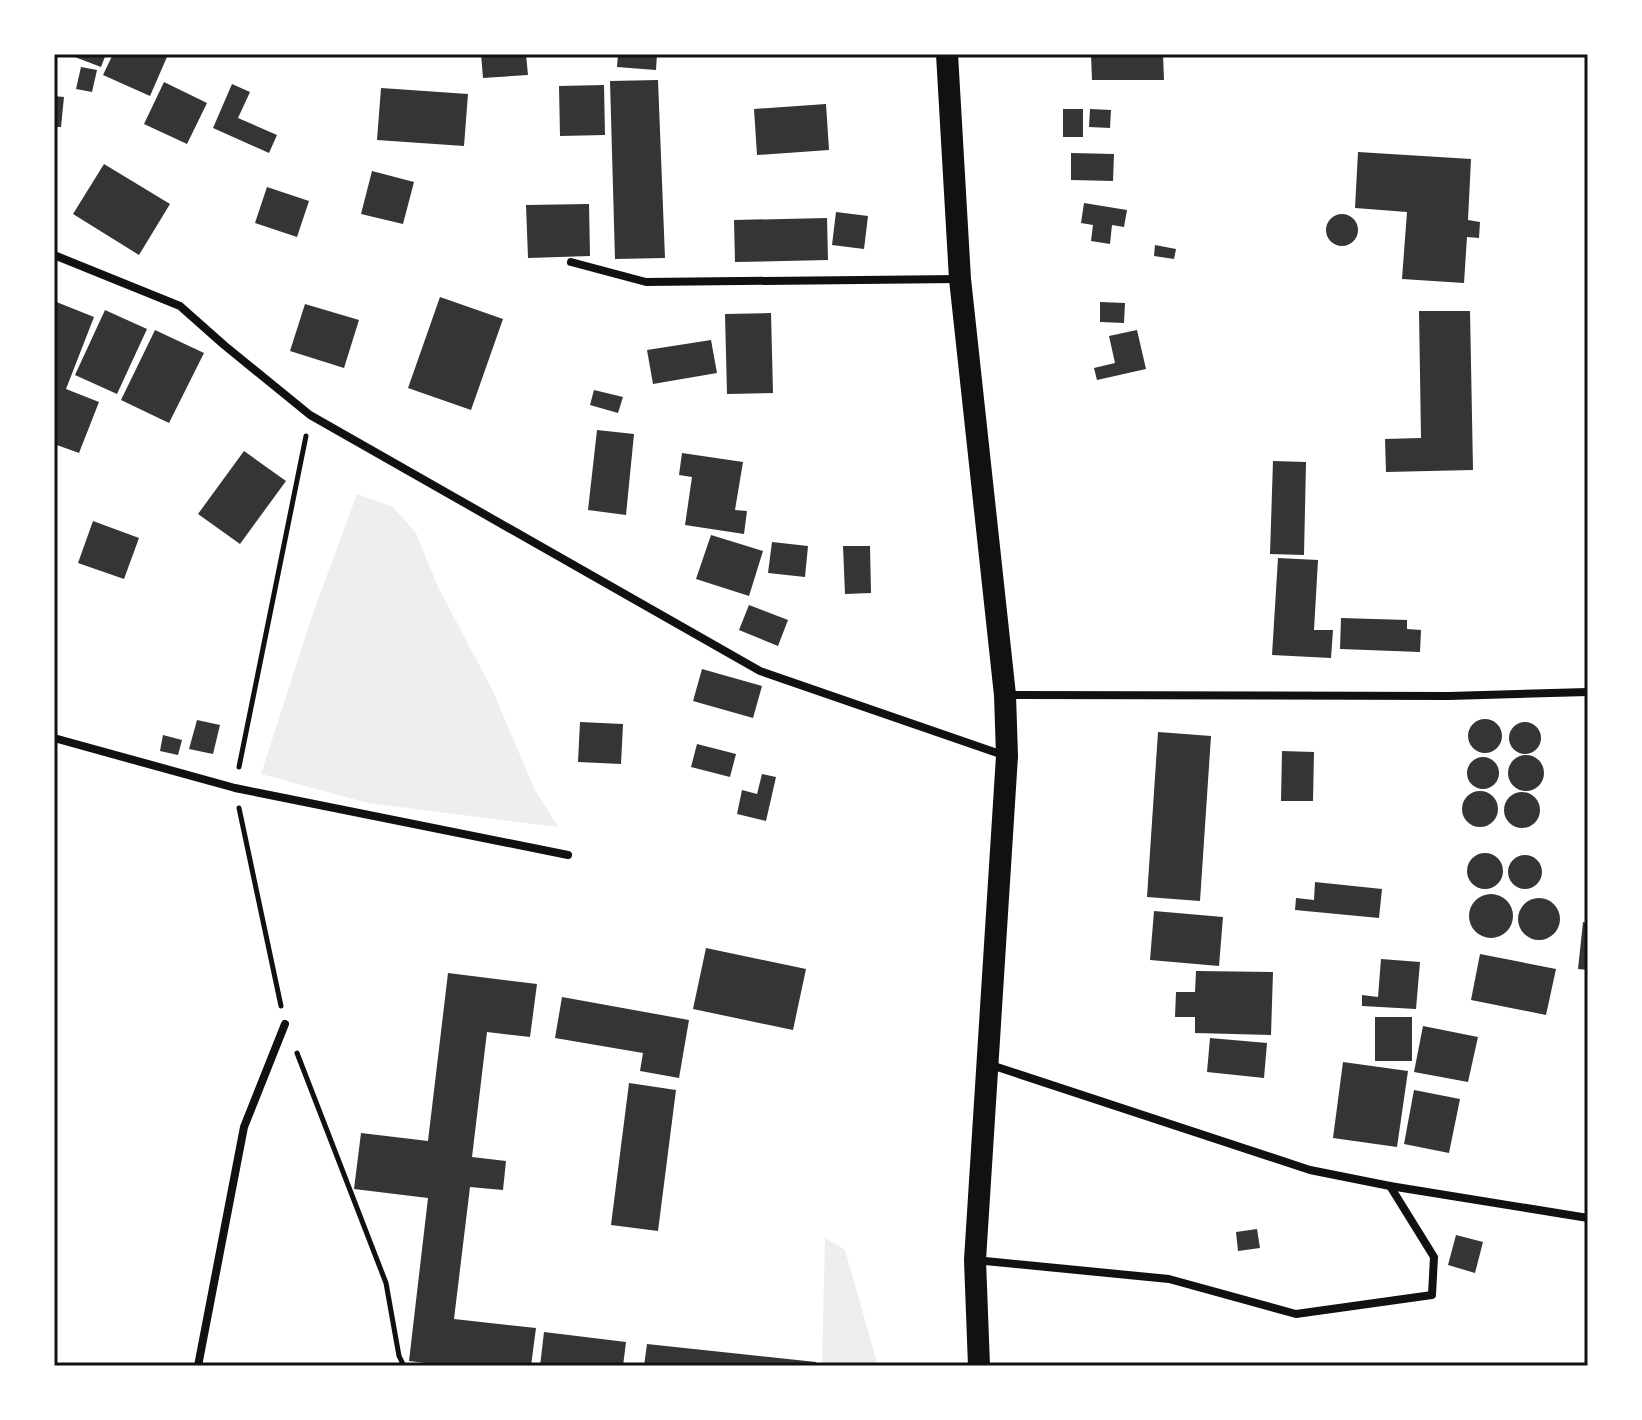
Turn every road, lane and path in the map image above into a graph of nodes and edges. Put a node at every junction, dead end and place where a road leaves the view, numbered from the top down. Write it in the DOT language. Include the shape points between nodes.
graph roads {
  1 [pos="947,54"];
  2 [pos="54,255"];
  3 [pos="571,262"];
  4 [pos="960,279"];
  5 [pos="310,415"];
  6 [pos="1588,692"];
  7 [pos="1005,695"];
  8 [pos="54,738"];
  9 [pos="1007,756"];
  10 [pos="235,788"];
  11 [pos="568,855"];
  12 [pos="285,1024"];
  13 [pos="988,1064"];
  14 [pos="1390,1186"];
  15 [pos="1588,1218"];
  16 [pos="975,1260"];
  17 [pos="198,1366"];
  18 [pos="404,1366"];
  19 [pos="979,1366"];
  1 -- 4 [label="highway"];
  2 -- 5 [label="street" via="180,306"];
  3 -- 4 [label="street" via="646,282"];
  4 -- 7 [label="highway"];
  5 -- 9 [label="street" via="760,671"];
  5 -- 10 [label="path"];
  6 -- 7 [label="street"];
  7 -- 9 [label="highway"];
  8 -- 10 [label="street"];
  9 -- 13 [label="highway"];
  10 -- 11 [label="street"];
  10 -- 12 [label="path"];
  12 -- 17 [label="street" via="244,1127"];
  12 -- 18 [label="path" via="386,1283"];
  13 -- 14 [label="street" via="1310,1170"];
  13 -- 16 [label="highway"];
  14 -- 15 [label="street"];
  14 -- 16 [label="street" via="1434,1257 1432,1295 1296,1314 1169,1279"];
  16 -- 19 [label="highway"];
}
